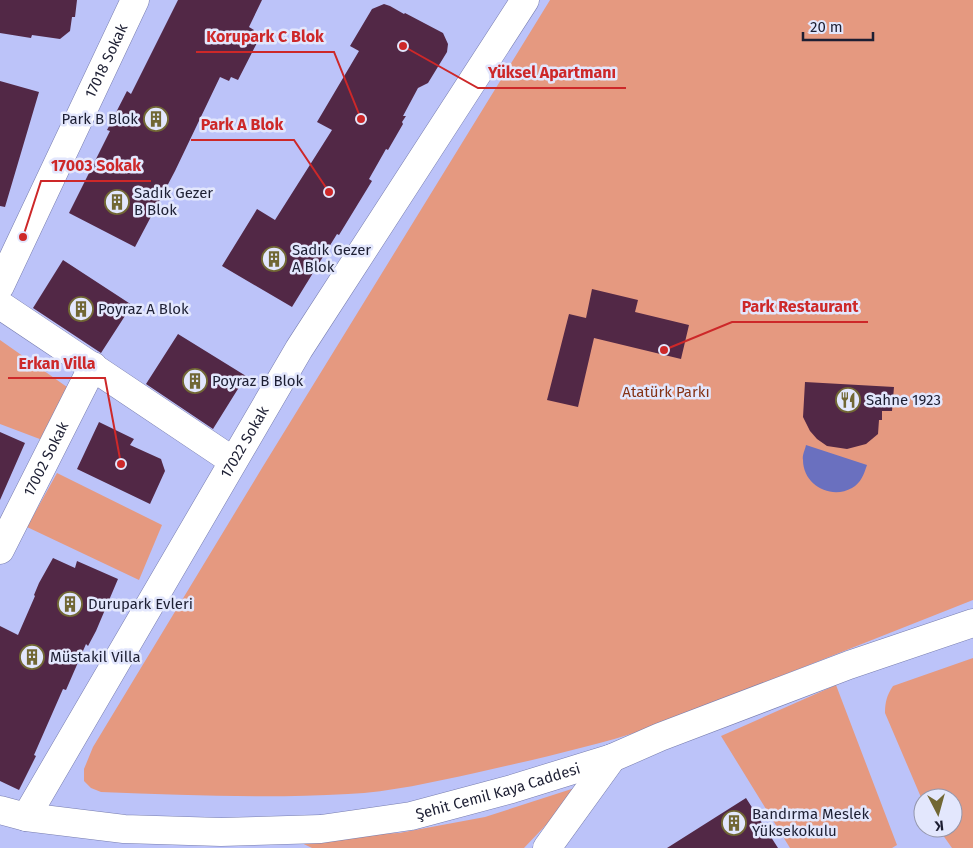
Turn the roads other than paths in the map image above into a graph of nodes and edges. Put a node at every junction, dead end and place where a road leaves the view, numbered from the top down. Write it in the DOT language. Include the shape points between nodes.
graph roads {
  1 [pos="136,0"];
  2 [pos="525,0"];
  3 [pos="0,286"];
  4 [pos="0,305"];
  5 [pos="93,366"];
  6 [pos="233,461"];
  7 [pos="0,550"];
  8 [pos="973,623"];
  9 [pos="612,758"];
  10 [pos="0,810"];
  11 [pos="26,817"];
  12 [pos="221,832"];
  13 [pos="268,848"];
  14 [pos="547,848"];
  1 -- 3 [label="street, 17018 Sokak"];
  2 -- 6 [label="street, 17022 Sokak" via="299,349"];
  4 -- 5 [label="street"];
  5 -- 6 [label="street"];
  5 -- 7 [label="street, 17002 Sokak"];
  6 -- 11 [label="street, 17022 Sokak"];
  8 -- 9 [label="street, Şehit Cemil Kaya Caddesi" via="850,665"];
  9 -- 12 [label="street, Şehit Cemil Kaya Caddesi" via="411,816 320,829"];
  9 -- 14 [label="street"];
  10 -- 11 [label="street, Şehit Cemil Kaya Caddesi"];
  11 -- 12 [label="street, Şehit Cemil Kaya Caddesi" via="124,829"];
  12 -- 13 [label="street"];
}
